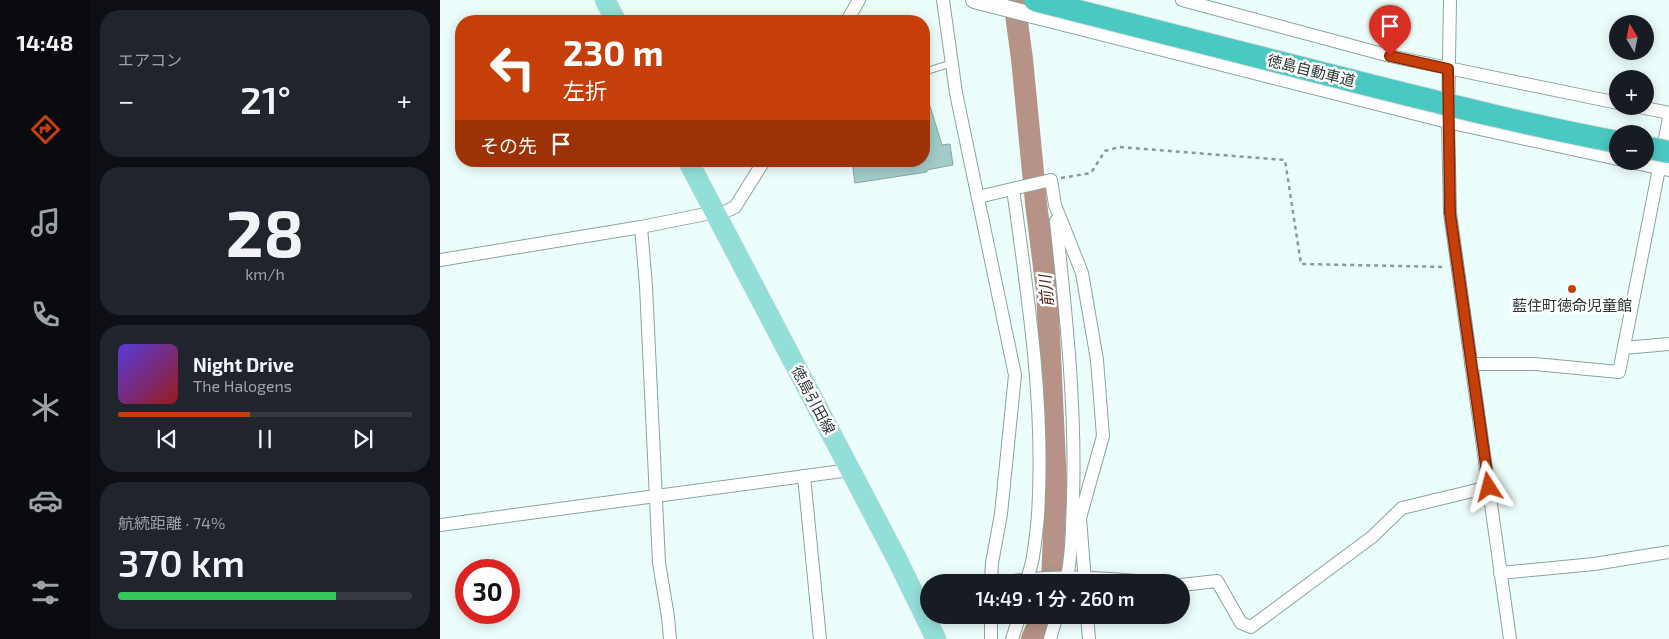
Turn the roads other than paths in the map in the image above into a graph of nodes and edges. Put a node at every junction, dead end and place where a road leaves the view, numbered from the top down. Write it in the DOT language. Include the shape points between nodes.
graph roads {
  1 [pos="605,0"];
  2 [pos="860,0"];
  3 [pos="943,0"];
  4 [pos="974,0"];
  5 [pos="1182,0"];
  6 [pos="1450,0"];
  7 [pos="1033,8"];
  8 [pos="613,15"];
  9 [pos="851,15"];
  10 [pos="952,63"];
  11 [pos="1448,69"];
  12 [pos="930,70"];
  13 [pos="1609,101"];
  14 [pos="1654,110"];
  15 [pos="1669,113"];
  16 [pos="1669,118"];
  17 [pos="1448,120"];
  18 [pos="1609,140"];
  19 [pos="1654,153"];
  20 [pos="1609,155"];
  21 [pos="1666,162"];
  22 [pos="691,167"];
  23 [pos="760,167"];
  24 [pos="1015,188"];
  25 [pos="978,197"];
  26 [pos="1055,206"];
  27 [pos="715,213"];
  28 [pos="641,227"];
  29 [pos="440,260"];
  30 [pos="1669,344"];
  31 [pos="1624,348"];
  32 [pos="1470,364"];
  33 [pos="850,470"];
  34 [pos="804,476"];
  35 [pos="1489,487"];
  36 [pos="657,495"];
  37 [pos="440,525"];
  38 [pos="1669,552"];
  39 [pos="1500,573"];
  40 [pos="991,574"];
  41 [pos="1029,574"];
  42 [pos="1066,574"];
  43 [pos="1085,574"];
  44 [pos="1190,584"];
  45 [pos="991,624"];
  46 [pos="1017,624"];
  47 [pos="1054,624"];
  48 [pos="1088,624"];
  49 [pos="670,639"];
  50 [pos="820,639"];
  51 [pos="936,639"];
  52 [pos="991,639"];
  53 [pos="1012,639"];
  54 [pos="1050,639"];
  55 [pos="1089,639"];
  56 [pos="1510,639"];
  1 -- 8 [label="main road"];
  2 -- 9 [label="street"];
  3 -- 10 [label="street"];
  4 -- 7 [label="street" via="999,6"];
  5 -- 11 [label="street"];
  6 -- 11 [label="street"];
  7 -- 17 [label="street"];
  7 -- 18 [label="highway, 徳島自動車道, bridge"];
  10 -- 12 [label="lane"];
  10 -- 25 [label="street"];
  11 -- 13 [label="street"];
  11 -- 17 [label="street"];
  14 -- 15 [label="street"];
  16 -- 21 [label="street"];
  17 -- 20 [label="street"];
  17 -- 32 [label="street" via="1450,213"];
  19 -- 21 [label="highway, bridge"];
  21 -- 31 [label="street"];
  22 -- 27 [label="main road, 徳島引田線"];
  23 -- 27 [label="street" via="735,207"];
  24 -- 25 [label="street"];
  24 -- 26 [label="street" via="1050,180"];
  24 -- 41 [label="street" via="1038,398 1038,515"];
  25 -- 40 [label="street" via="1016,375"];
  26 -- 42 [label="street" via="1073,425 1071,538"];
  26 -- 43 [label="street" via="1082,273 1097,360 1103,436 1080,518"];
  27 -- 28 [label="street"];
  27 -- 33 [label="main road, 徳島引田線"];
  28 -- 29 [label="street"];
  28 -- 36 [label="street"];
  30 -- 31 [label="street"];
  31 -- 32 [label="street" via="1619,372 1534,364"];
  32 -- 35 [label="street"];
  33 -- 34 [label="street"];
  33 -- 51 [label="main road, 徳島引田線"];
  34 -- 36 [label="street"];
  34 -- 50 [label="street"];
  35 -- 39 [label="street"];
  35 -- 44 [label="street" via="1402,508 1372,537 1251,627 1241,623 1217,581"];
  36 -- 37 [label="street"];
  36 -- 49 [label="street" via="659,563"];
  38 -- 39 [label="street" via="1594,564"];
  39 -- 56 [label="street"];
  45 -- 52 [label="street"];
  46 -- 53 [label="street"];
  47 -- 54 [label="street"];
  48 -- 55 [label="street"];
}
